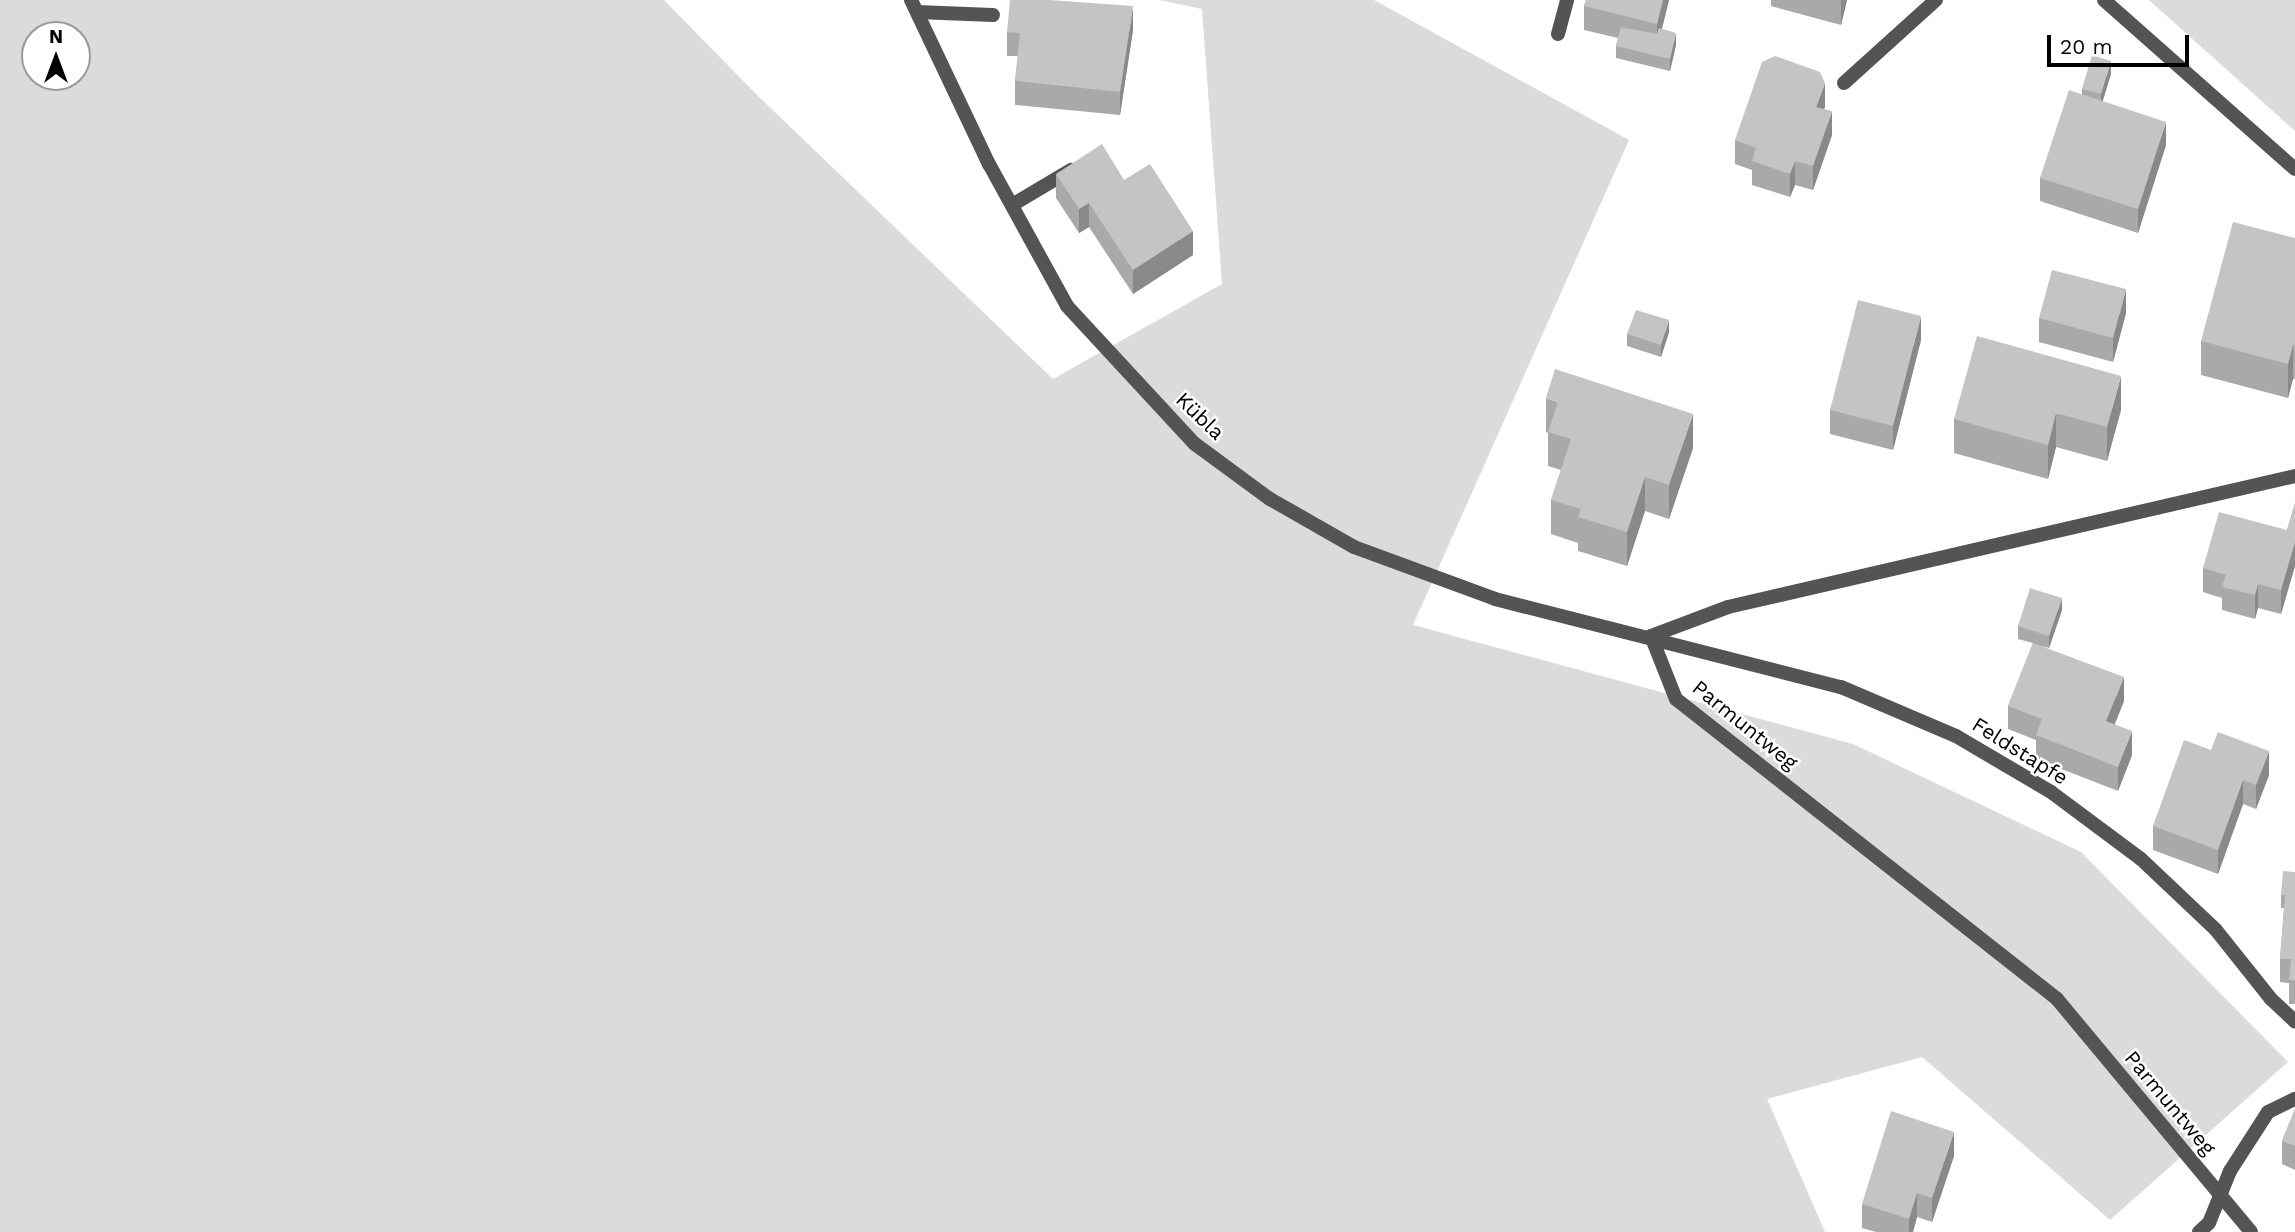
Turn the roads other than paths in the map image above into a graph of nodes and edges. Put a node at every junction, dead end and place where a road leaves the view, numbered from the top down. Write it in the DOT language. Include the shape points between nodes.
graph roads {
  1 [pos="1567,0"];
  2 [pos="1937,0"];
  3 [pos="2104,0"];
  4 [pos="914,6"];
  5 [pos="993,15"];
  6 [pos="1558,34"];
  7 [pos="1844,83"];
  8 [pos="1075,167"];
  9 [pos="2295,169"];
  10 [pos="1012,205"];
  11 [pos="2295,476"];
  12 [pos="1651,636"];
  13 [pos="2295,1021"];
  14 [pos="2295,1099"];
  15 [pos="2220,1195"];
  16 [pos="2199,1232"];
  17 [pos="2250,1232"];
  1 -- 6 [label="street"];
  2 -- 7 [label="street"];
  3 -- 9 [label="street"];
  4 -- 5 [label="street"];
  4 -- 10 [label="street, Kübla"];
  8 -- 10 [label="street"];
  10 -- 12 [label="street, Kübla" via="1068,306 1195,444 1270,499 1354,547 1495,599"];
  11 -- 12 [label="street" via="1728,607"];
  12 -- 13 [label="street, Feldstapfe" via="1841,687 1956,736 2051,792 2141,859 2216,930 2271,999"];
  12 -- 15 [label="street, Parmuntweg" via="1676,699 2057,999"];
  14 -- 15 [label="street" via="2268,1112"];
  15 -- 16 [label="street" via="2209,1223"];
  15 -- 17 [label="street, Parmuntweg"];
}
